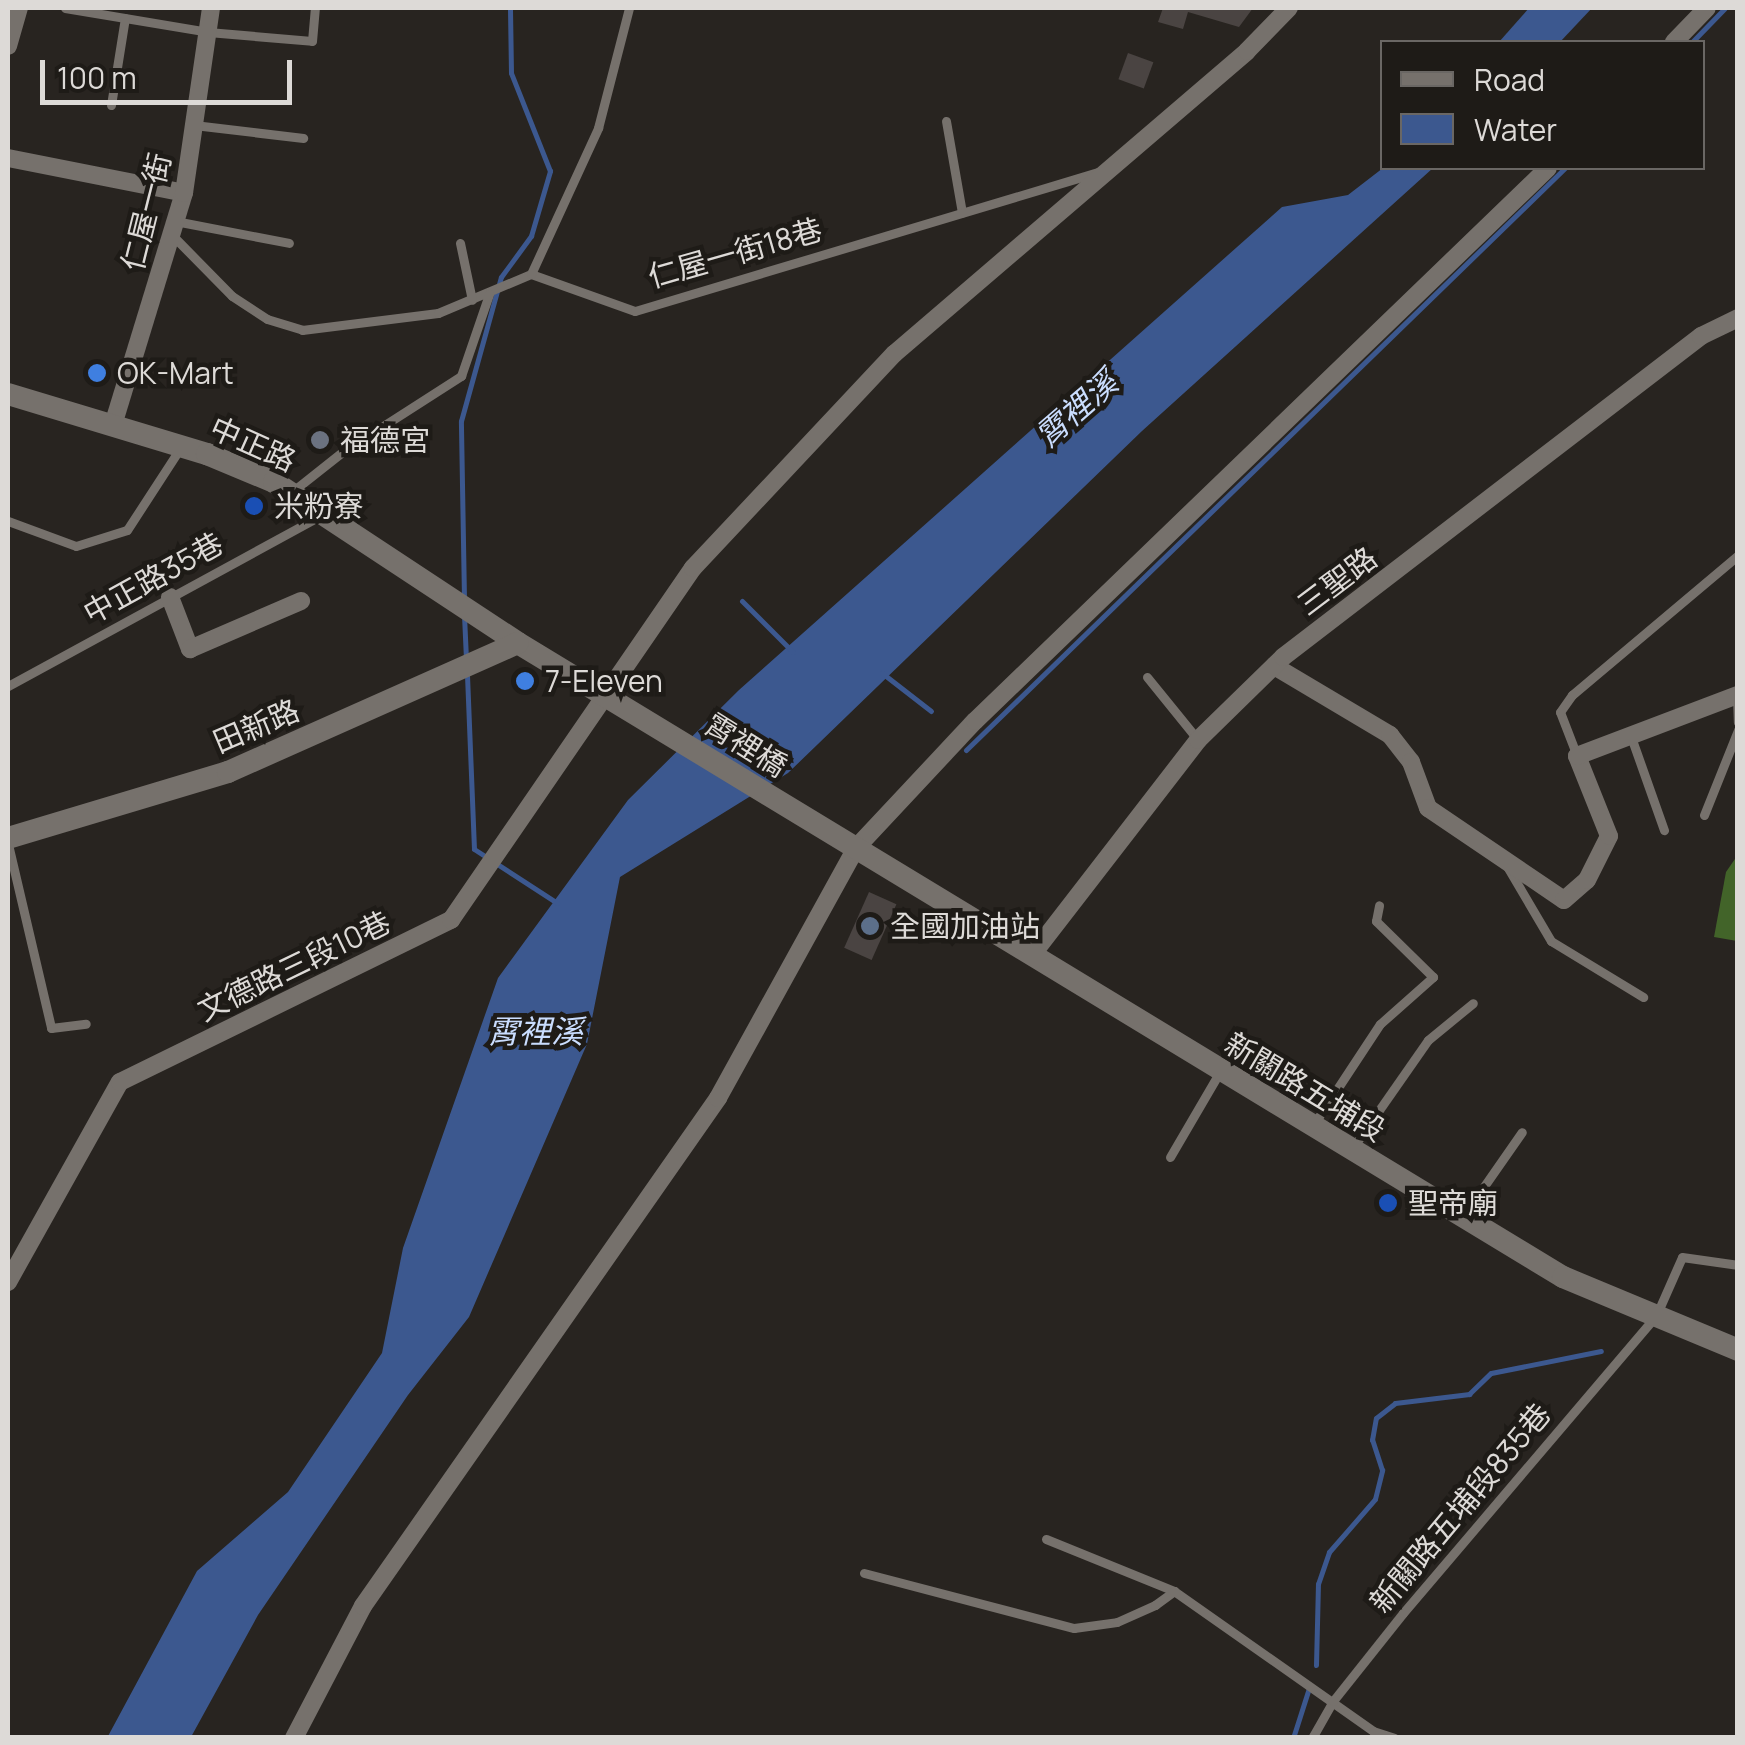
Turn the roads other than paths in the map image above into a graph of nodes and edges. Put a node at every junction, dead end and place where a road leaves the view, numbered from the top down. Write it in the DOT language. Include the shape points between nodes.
graph roads {
  1 [pos="20,8"];
  2 [pos="65,8"];
  3 [pos="211,8"];
  4 [pos="315,8"];
  5 [pos="630,8"];
  6 [pos="1277,8"];
  7 [pos="1290,8"];
  8 [pos="1707,8"];
  9 [pos="107,11"];
  10 [pos="125,18"];
  11 [pos="208,32"];
  12 [pos="1676,40"];
  13 [pos="8,46"];
  14 [pos="1247,52"];
  15 [pos="111,105"];
  16 [pos="946,122"];
  17 [pos="194,125"];
  18 [pos="302,138"];
  19 [pos="8,158"];
  20 [pos="1113,168"];
  21 [pos="1546,170"];
  22 [pos="184,192"];
  23 [pos="962,214"];
  24 [pos="173,227"];
  25 [pos="289,243"];
  26 [pos="460,243"];
  27 [pos="531,274"];
  28 [pos="489,294"];
  29 [pos="472,300"];
  30 [pos="1738,318"];
  31 [pos="8,394"];
  32 [pos="113,426"];
  33 [pos="181,446"];
  34 [pos="291,493"];
  35 [pos="323,514"];
  36 [pos="8,521"];
  37 [pos="1738,556"];
  38 [pos="170,597"];
  39 [pos="300,600"];
  40 [pos="518,643"];
  41 [pos="1274,666"];
  42 [pos="1148,677"];
  43 [pos="8,686"];
  44 [pos="605,692"];
  45 [pos="1737,696"];
  46 [pos="1738,722"];
  47 [pos="1738,730"];
  48 [pos="1630,734"];
  49 [pos="1198,740"];
  50 [pos="1577,756"];
  51 [pos="1704,815"];
  52 [pos="1664,830"];
  53 [pos="8,841"];
  54 [pos="856,848"];
  55 [pos="1502,859"];
  56 [pos="1378,905"];
  57 [pos="1032,955"];
  58 [pos="1643,997"];
  59 [pos="1473,1002"];
  60 [pos="86,1024"];
  61 [pos="1220,1071"];
  62 [pos="1312,1127"];
  63 [pos="1522,1132"];
  64 [pos="1352,1150"];
  65 [pos="1170,1158"];
  66 [pos="1463,1217"];
  67 [pos="1738,1265"];
  68 [pos="8,1282"];
  69 [pos="1656,1316"];
  70 [pos="1738,1350"];
  71 [pos="1046,1539"];
  72 [pos="864,1573"];
  73 [pos="1174,1590"];
  74 [pos="1332,1701"];
  75 [pos="294,1738"];
  76 [pos="1312,1738"];
  77 [pos="1394,1738"];
  1 -- 13 [label="street"];
  2 -- 9 [label="lane"];
  3 -- 11 [label="street, 仁屋一街"];
  4 -- 11 [label="lane" via="312,40"];
  5 -- 27 [label="lane" via="598,128"];
  6 -- 14 [label="lane"];
  7 -- 14 [label="street, 仁屋一街18巷"];
  8 -- 12 [label="street"];
  9 -- 10 [label="lane"];
  10 -- 11 [label="lane"];
  10 -- 15 [label="lane"];
  11 -- 17 [label="street, 仁屋一街"];
  14 -- 20 [label="street, 仁屋一街18巷"];
  16 -- 23 [label="lane"];
  17 -- 18 [label="lane"];
  17 -- 22 [label="street, 仁屋一街"];
  19 -- 22 [label="street"];
  20 -- 23 [label="lane, 仁屋一街18巷"];
  20 -- 44 [label="street, 文德路三段10巷" via="894,354 693,568"];
  21 -- 54 [label="street" via="975,722"];
  22 -- 24 [label="street, 仁屋一街"];
  23 -- 27 [label="lane, 仁屋一街18巷" via="635,310"];
  24 -- 25 [label="lane"];
  24 -- 29 [label="lane" via="232,296 302,330 438,313"];
  24 -- 32 [label="street, 仁屋一街"];
  26 -- 29 [label="lane"];
  27 -- 28 [label="lane"];
  28 -- 29 [label="lane"];
  28 -- 34 [label="lane" via="461,376 341,452"];
  30 -- 41 [label="street, 三聖路" via="1701,336"];
  31 -- 32 [label="main road, 中正路"];
  32 -- 33 [label="main road, 中正路"];
  33 -- 34 [label="main road, 中正路"];
  33 -- 36 [label="lane" via="127,530 76,546"];
  34 -- 35 [label="main road, 中正路"];
  35 -- 38 [label="lane, 中正路35巷"];
  35 -- 40 [label="main road, 中正路"];
  37 -- 50 [label="lane" via="1572,695 1560,712"];
  38 -- 39 [label="street" via="190,649"];
  38 -- 43 [label="lane, 中正路35巷"];
  40 -- 44 [label="main road, 中正路"];
  40 -- 53 [label="main road, 田新路" via="228,772"];
  41 -- 49 [label="street, 三聖路"];
  41 -- 55 [label="street" via="1390,735 1412,762 1428,808"];
  42 -- 49 [label="lane"];
  44 -- 54 [label="main road, 霄裡橋"];
  44 -- 68 [label="street, 文德路三段10巷" via="451,920 120,1082"];
  45 -- 46 [label="lane"];
  45 -- 48 [label="street"];
  47 -- 51 [label="lane"];
  48 -- 50 [label="street"];
  48 -- 52 [label="lane"];
  49 -- 57 [label="street, 三聖路"];
  50 -- 55 [label="street" via="1609,836 1587,880 1564,900"];
  53 -- 60 [label="lane" via="51,1028"];
  54 -- 57 [label="main road, 新關路五埔段"];
  54 -- 75 [label="street" via="718,1098 374,1589"];
  55 -- 58 [label="lane" via="1551,942"];
  56 -- 62 [label="lane" via="1376,921 1433,978 1380,1024"];
  57 -- 61 [label="main road, 新關路五埔段"];
  59 -- 64 [label="lane" via="1428,1040"];
  61 -- 62 [label="main road, 新關路五埔段"];
  61 -- 65 [label="lane"];
  62 -- 64 [label="main road, 新關路五埔段"];
  63 -- 66 [label="lane"];
  64 -- 66 [label="main road, 新關路五埔段"];
  66 -- 69 [label="main road, 新關路五埔段" via="1563,1277"];
  67 -- 69 [label="lane, 新關路五埔段835巷" via="1682,1257"];
  69 -- 70 [label="main road, 新關路五埔段"];
  69 -- 74 [label="lane, 新關路五埔段835巷"];
  71 -- 73 [label="lane"];
  72 -- 73 [label="lane" via="1074,1628 1117,1622"];
  73 -- 74 [label="lane"];
  74 -- 76 [label="lane, 新關路五埔段835巷"];
  74 -- 77 [label="lane"];
}
